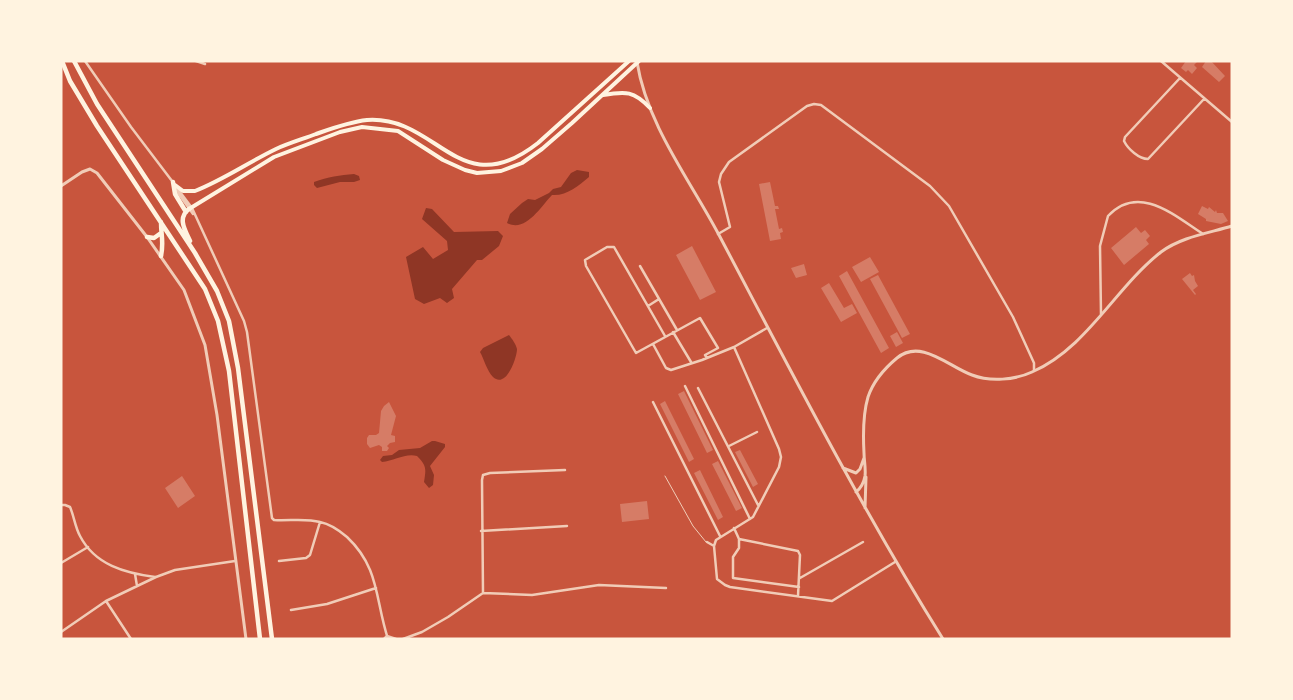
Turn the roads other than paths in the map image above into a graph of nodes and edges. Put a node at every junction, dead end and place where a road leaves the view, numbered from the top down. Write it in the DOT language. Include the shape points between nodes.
graph roads {
  1 [pos="62,61"];
  2 [pos="74,61"];
  3 [pos="85,61"];
  4 [pos="196,61"];
  5 [pos="629,61"];
  6 [pos="1161,61"];
  7 [pos="638,62"];
  8 [pos="205,64"];
  9 [pos="1180,78"];
  10 [pos="603,95"];
  11 [pos="1204,99"];
  12 [pos="650,108"];
  13 [pos="1232,122"];
  14 [pos="174,184"];
  15 [pos="61,186"];
  16 [pos="189,210"];
  17 [pos="161,221"];
  18 [pos="1232,226"];
  19 [pos="161,234"];
  20 [pos="718,234"];
  21 [pos="1203,234"];
  22 [pos="147,237"];
  23 [pos="195,254"];
  24 [pos="161,256"];
  25 [pos="640,266"];
  26 [pos="660,299"];
  27 [pos="648,306"];
  28 [pos="1101,314"];
  29 [pos="767,328"];
  30 [pos="677,330"];
  31 [pos="673,332"];
  32 [pos="665,336"];
  33 [pos="653,344"];
  34 [pos="734,347"];
  35 [pos="707,358"];
  36 [pos="691,362"];
  37 [pos="1033,372"];
  38 [pos="684,386"];
  39 [pos="698,388"];
  40 [pos="653,402"];
  41 [pos="757,432"];
  42 [pos="729,446"];
  43 [pos="864,456"];
  44 [pos="865,466"];
  45 [pos="843,468"];
  46 [pos="565,470"];
  47 [pos="665,476"];
  48 [pos="856,492"];
  49 [pos="63,505"];
  50 [pos="759,506"];
  51 [pos="866,510"];
  52 [pos="750,519"];
  53 [pos="320,522"];
  54 [pos="567,526"];
  55 [pos="481,530"];
  56 [pos="735,530"];
  57 [pos="720,536"];
  58 [pos="740,539"];
  59 [pos="707,542"];
  60 [pos="863,542"];
  61 [pos="714,546"];
  62 [pos="88,547"];
  63 [pos="236,561"];
  64 [pos="279,561"];
  65 [pos="895,562"];
  66 [pos="61,563"];
  67 [pos="135,574"];
  68 [pos="156,577"];
  69 [pos="800,578"];
  70 [pos="137,586"];
  71 [pos="799,587"];
  72 [pos="377,588"];
  73 [pos="666,588"];
  74 [pos="483,593"];
  75 [pos="798,596"];
  76 [pos="106,601"];
  77 [pos="291,610"];
  78 [pos="61,632"];
  79 [pos="388,637"];
  80 [pos="131,639"];
  81 [pos="246,639"];
  82 [pos="260,639"];
  83 [pos="272,639"];
  84 [pos="384,639"];
  85 [pos="396,639"];
  86 [pos="403,639"];
  87 [pos="943,639"];
  1 -- 17 [label="highway" via="87,110"];
  2 -- 23 [label="highway" via="96,104"];
  3 -- 14 [label="street"];
  4 -- 8 [label="street"];
  5 -- 14 [label="main road" via="538,143 524,154 502,163 485,166 467,162 401,124 368,120 340,125 277,149 195,191 183,191"];
  6 -- 9 [label="street"];
  7 -- 10 [label="main road"];
  7 -- 12 [label="street"];
  9 -- 11 [label="street"];
  9 -- 11 [label="street" via="1125,137 1126,145 1148,159"];
  10 -- 12 [label="main road" via="628,92"];
  10 -- 16 [label="main road" via="542,149 522,163 501,171 477,173 465,170 398,131 362,127 274,157"];
  11 -- 13 [label="street"];
  12 -- 20 [label="street"];
  14 -- 16 [label="highway" via="175,194"];
  15 -- 22 [label="street" via="90,169 97,173"];
  16 -- 23 [label="highway" via="182,219 183,227"];
  16 -- 53 [label="street" via="239,307 247,332 272,518"];
  17 -- 19 [label="highway"];
  17 -- 82 [label="highway" via="204,289 224,339"];
  18 -- 21 [label="street"];
  19 -- 22 [label="highway"];
  19 -- 24 [label="highway" via="164,242"];
  20 -- 29 [label="street"];
  20 -- 37 [label="street" via="730,227 719,182 723,169 807,106 821,106 930,186 949,206 1013,317 1034,363"];
  21 -- 28 [label="street" via="1163,251"];
  21 -- 28 [label="street" via="1163,208 1146,202 1131,203 1111,212 1100,246"];
  22 -- 24 [label="street"];
  23 -- 83 [label="highway" via="220,298 232,334"];
  24 -- 63 [label="street" via="184,290 206,345"];
  25 -- 26 [label="street"];
  26 -- 27 [label="street"];
  26 -- 30 [label="street"];
  27 -- 32 [label="street"];
  27 -- 33 [label="street" via="613,246 585,261 636,353"];
  28 -- 37 [label="street" via="1060,356"];
  29 -- 34 [label="street"];
  29 -- 45 [label="street"];
  30 -- 31 [label="street"];
  30 -- 35 [label="street" via="700,318 718,348 705,355"];
  31 -- 32 [label="street"];
  31 -- 36 [label="street"];
  32 -- 33 [label="street"];
  33 -- 36 [label="street" via="667,369"];
  34 -- 35 [label="street"];
  34 -- 50 [label="street" via="779,450 779,467"];
  35 -- 36 [label="street"];
  37 -- 43 [label="street" via="1010,378 986,378 974,376 924,351 906,352 878,378 867,399"];
  38 -- 52 [label="street"];
  39 -- 42 [label="street"];
  40 -- 57 [label="street"];
  41 -- 42 [label="street"];
  42 -- 50 [label="street"];
  43 -- 44 [label="street"];
  43 -- 45 [label="street" via="856,473"];
  44 -- 48 [label="street" via="863,483"];
  44 -- 51 [label="street"];
  45 -- 48 [label="street"];
  46 -- 55 [label="street" via="484,474"];
  47 -- 59 [label="lane" via="693,526"];
  48 -- 51 [label="street"];
  49 -- 62 [label="street" via="70,507 80,536"];
  50 -- 52 [label="street"];
  51 -- 65 [label="street"];
  52 -- 56 [label="street"];
  53 -- 64 [label="street" via="310,555"];
  53 -- 72 [label="street" via="344,534 356,546 367,562"];
  54 -- 55 [label="street"];
  55 -- 74 [label="street"];
  56 -- 57 [label="street"];
  56 -- 58 [label="street"];
  57 -- 61 [label="street"];
  58 -- 69 [label="street" via="798,551"];
  58 -- 71 [label="street" via="733,557 733,578"];
  59 -- 61 [label="street"];
  60 -- 69 [label="street"];
  61 -- 75 [label="street" via="716,576 724,585"];
  62 -- 66 [label="street"];
  62 -- 67 [label="street" via="107,564"];
  63 -- 68 [label="street" via="175,570"];
  63 -- 81 [label="street"];
  65 -- 75 [label="street" via="832,601"];
  65 -- 87 [label="street"];
  67 -- 68 [label="street"];
  67 -- 70 [label="street"];
  68 -- 70 [label="street"];
  69 -- 71 [label="street"];
  70 -- 76 [label="street"];
  71 -- 75 [label="street"];
  72 -- 77 [label="street" via="327,604"];
  72 -- 79 [label="street"];
  73 -- 74 [label="street" via="599,585 532,595"];
  74 -- 86 [label="street" via="422,632"];
  76 -- 78 [label="street"];
  76 -- 80 [label="street"];
  79 -- 84 [label="street"];
  79 -- 85 [label="street"];
}
